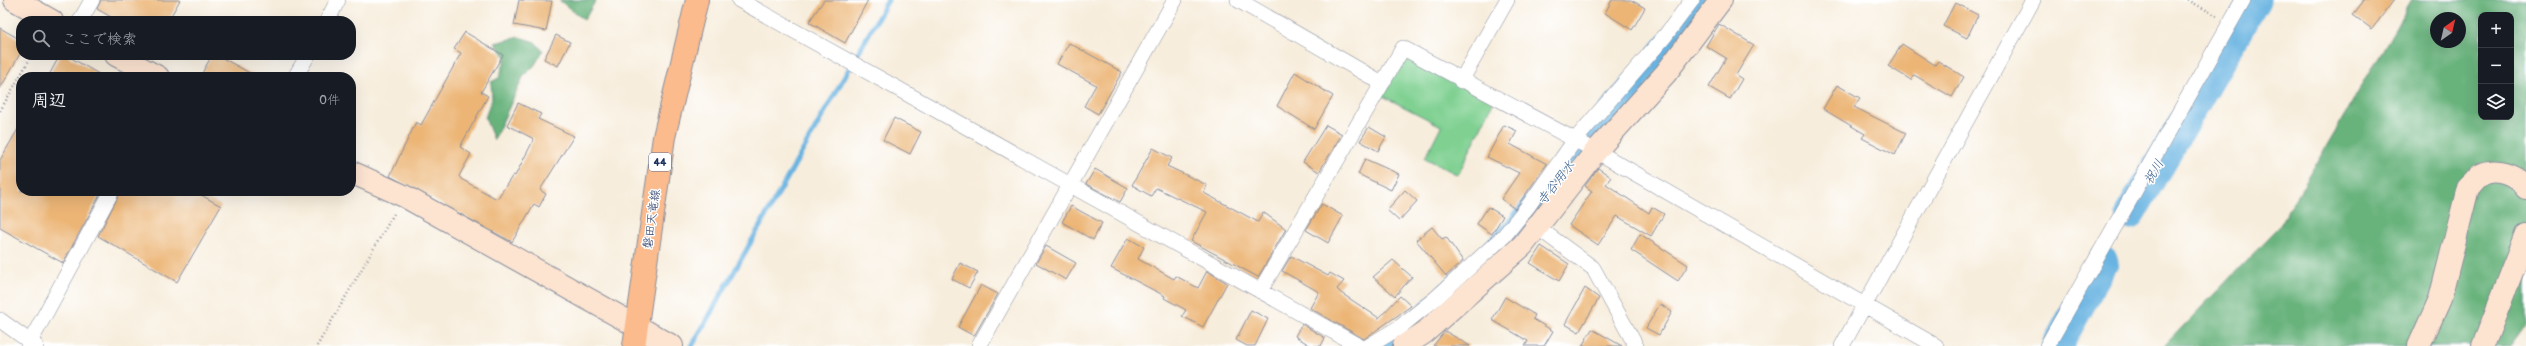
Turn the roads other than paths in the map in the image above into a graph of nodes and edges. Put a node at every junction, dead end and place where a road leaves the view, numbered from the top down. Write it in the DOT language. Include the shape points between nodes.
graph roads {
  1 [pos="15,0"];
  2 [pos="92,0"];
  3 [pos="338,0"];
  4 [pos="697,0"];
  5 [pos="739,0"];
  6 [pos="1175,0"];
  7 [pos="1238,0"];
  8 [pos="1507,0"];
  9 [pos="1692,0"];
  10 [pos="1721,0"];
  11 [pos="2033,0"];
  12 [pos="2243,0"];
  13 [pos="43,16"];
  14 [pos="83,16"];
  15 [pos="330,16"];
  16 [pos="126,60"];
  17 [pos="305,60"];
  18 [pos="148,72"];
  19 [pos="298,72"];
  20 [pos="1461,81"];
  21 [pos="1382,83"];
  22 [pos="1575,140"];
  23 [pos="1596,151"];
  24 [pos="356,174"];
  25 [pos="1071,186"];
  26 [pos="2526,188"];
  27 [pos="109,196"];
  28 [pos="1537,227"];
  29 [pos="2526,236"];
  30 [pos="1260,291"];
  31 [pos="1865,306"];
  32 [pos="0,320"];
  33 [pos="635,336"];
  34 [pos="31,345"];
  35 [pos="672,346"];
  36 [pos="979,346"];
  37 [pos="1359,346"];
  38 [pos="1369,346"];
  39 [pos="1404,346"];
  40 [pos="1636,346"];
  41 [pos="1842,346"];
  42 [pos="1936,346"];
  43 [pos="2047,346"];
  44 [pos="2419,346"];
  45 [pos="2483,346"];
  1 -- 13 [label="street"];
  2 -- 14 [label="street"];
  3 -- 15 [label="street"];
  4 -- 33 [label="main road, 磐田天竜線 / 44" via="664,137"];
  5 -- 25 [label="street"];
  6 -- 25 [label="street"];
  7 -- 21 [label="street"];
  8 -- 20 [label="street"];
  9 -- 22 [label="street" via="1665,36"];
  10 -- 23 [label="street" via="1666,73"];
  11 -- 31 [label="street"];
  12 -- 43 [label="street"];
  16 -- 18 [label="street"];
  17 -- 19 [label="street"];
  20 -- 21 [label="street" via="1403,48"];
  20 -- 22 [label="street"];
  21 -- 30 [label="street"];
  22 -- 23 [label="street"];
  22 -- 38 [label="street" via="1504,236 1436,298 1400,327"];
  23 -- 28 [label="street"];
  23 -- 31 [label="street"];
  24 -- 33 [label="street" via="404,196"];
  25 -- 30 [label="street"];
  25 -- 36 [label="street"];
  26 -- 44 [label="street" via="2522,182 2508,173 2480,176 2468,188 2440,299"];
  27 -- 34 [label="street"];
  28 -- 39 [label="street" via="1523,245 1424,333"];
  28 -- 40 [label="street" via="1593,268"];
  29 -- 45 [label="street"];
  30 -- 37 [label="street"];
  31 -- 41 [label="street"];
  31 -- 42 [label="street"];
  32 -- 34 [label="street"];
  33 -- 35 [label="street"];
}
